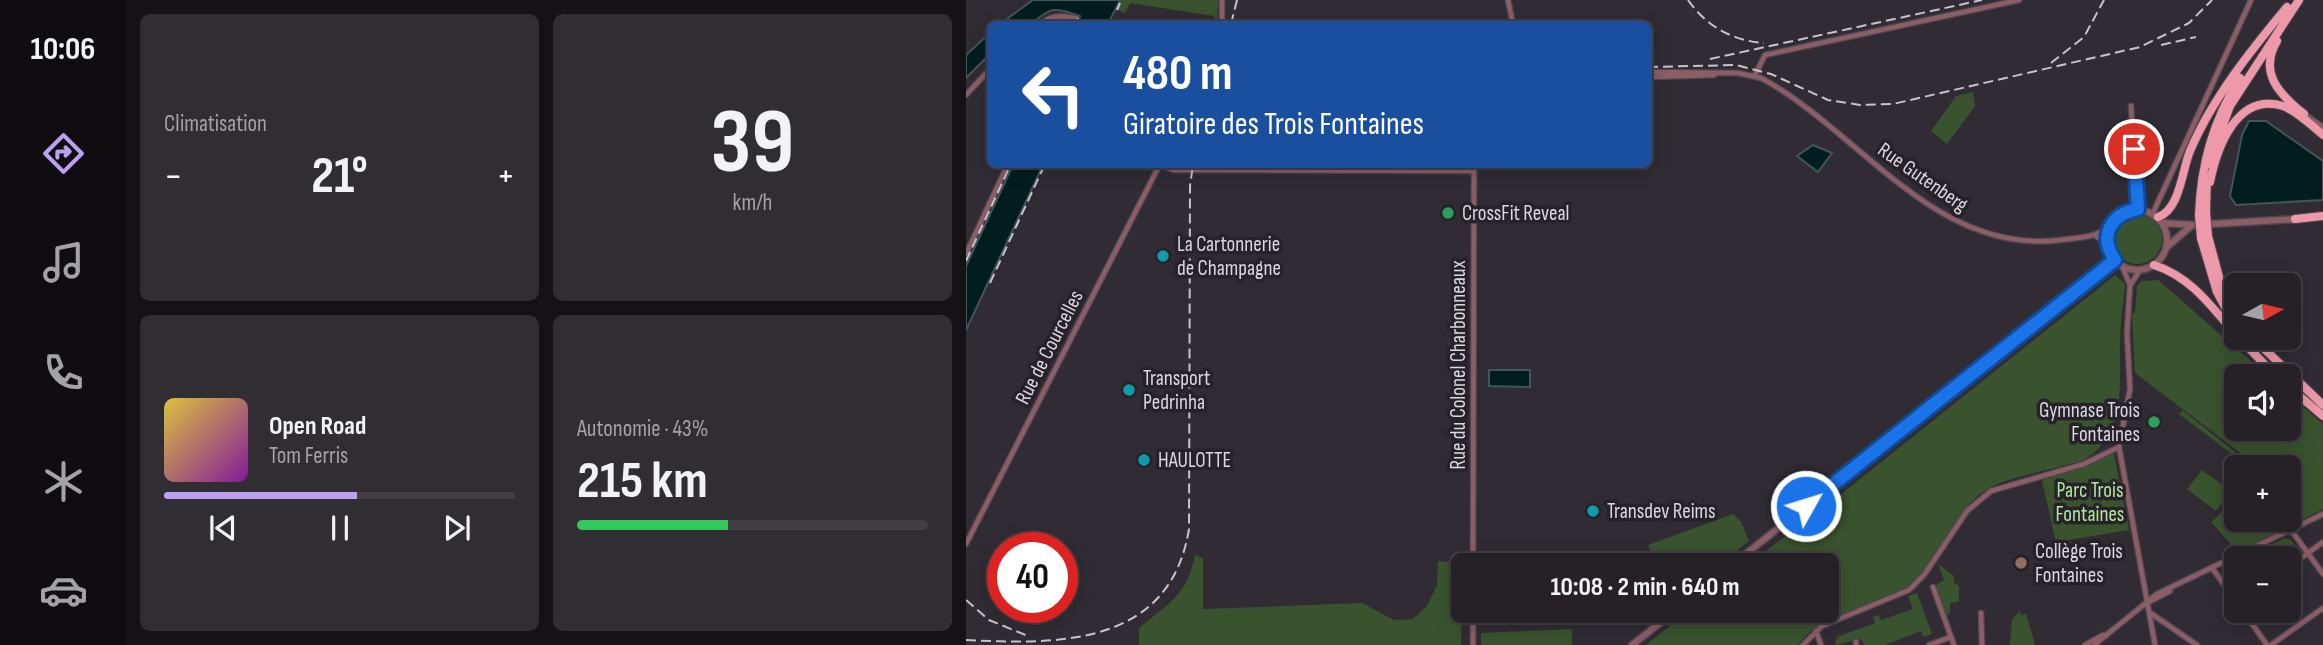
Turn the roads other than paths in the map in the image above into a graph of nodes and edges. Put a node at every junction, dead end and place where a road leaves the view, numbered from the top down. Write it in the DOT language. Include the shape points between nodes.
graph roads {
  1 [pos="1222,0"];
  2 [pos="1508,0"];
  3 [pos="2019,0"];
  4 [pos="2251,0"];
  5 [pos="2301,0"];
  6 [pos="2290,4"];
  7 [pos="1045,21"];
  8 [pos="1074,21"];
  9 [pos="1222,21"];
  10 [pos="1512,21"];
  11 [pos="987,72"];
  12 [pos="1652,75"];
  13 [pos="1755,75"];
  14 [pos="966,95"];
  15 [pos="2132,106"];
  16 [pos="2323,128"];
  17 [pos="2323,135"];
  18 [pos="1006,168"];
  19 [pos="1157,168"];
  20 [pos="1173,168"];
  21 [pos="1377,168"];
  22 [pos="1474,168"];
  23 [pos="2138,209"];
  24 [pos="2203,214"];
  25 [pos="2323,217"];
  26 [pos="2158,218"];
  27 [pos="2295,219"];
  28 [pos="2194,225"];
  29 [pos="2110,226"];
  30 [pos="2096,236"];
  31 [pos="2107,244"];
  32 [pos="2166,248"];
  33 [pos="966,254"];
  34 [pos="2115,260"];
  35 [pos="2154,265"];
  36 [pos="2122,266"];
  37 [pos="2140,270"];
  38 [pos="2130,285"];
  39 [pos="2224,292"];
  40 [pos="2224,320"];
  41 [pos="2252,350"];
  42 [pos="2265,350"];
  43 [pos="2266,364"];
  44 [pos="2301,397"];
  45 [pos="2323,405"];
  46 [pos="2323,416"];
  47 [pos="2119,447"];
  48 [pos="2323,514"];
  49 [pos="2301,525"];
  50 [pos="2287,532"];
  51 [pos="2292,532"];
  52 [pos="2323,542"];
  53 [pos="966,544"];
  54 [pos="1473,553"];
  55 [pos="1747,553"];
  56 [pos="2308,554"];
  57 [pos="2301,559"];
  58 [pos="2213,569"];
  59 [pos="2323,574"];
  60 [pos="2224,585"];
  61 [pos="1933,587"];
  62 [pos="2147,603"];
  63 [pos="2323,608"];
  64 [pos="2148,611"];
  65 [pos="1981,613"];
  66 [pos="1473,623"];
  67 [pos="1660,623"];
  68 [pos="2252,623"];
  69 [pos="1816,631"];
  70 [pos="2104,635"];
  71 [pos="1948,640"];
  72 [pos="1473,645"];
  73 [pos="1632,645"];
  74 [pos="1803,645"];
  75 [pos="1821,645"];
  76 [pos="1929,645"];
  77 [pos="1954,645"];
  78 [pos="1983,645"];
  79 [pos="2085,645"];
  80 [pos="2094,645"];
  81 [pos="2155,645"];
  82 [pos="2197,645"];
  83 [pos="2269,645"];
  1 -- 9 [label="street"];
  2 -- 10 [label="street"];
  3 -- 13 [label="street" via="1765,55"];
  4 -- 26 [label="street"];
  5 -- 16 [label="highway" via="2271,52 2269,66 2282,97"];
  5 -- 24 [label="highway" via="2244,82 2219,131"];
  6 -- 24 [label="highway" via="2237,83 2215,126 2203,165"];
  6 -- 26 [label="highway" via="2204,122 2176,198"];
  7 -- 8 [label="street" via="1051,17 1076,18"];
  11 -- 14 [label="street"];
  12 -- 13 [label="street"];
  13 -- 30 [label="street, Rue Gutenberg" via="1942,214 1968,228 2013,240"];
  15 -- 23 [label="street"];
  17 -- 24 [label="highway" via="2283,107 2259,104 2240,115 2213,166"];
  18 -- 33 [label="street"];
  19 -- 53 [label="street, Rue de Courcelles"];
  20 -- 21 [label="street"];
  22 -- 54 [label="street, Rue du Colonel Charbonneaux"];
  23 -- 26 [label="street"];
  23 -- 29 [label="street" via="2125,211"];
  24 -- 39 [label="highway, bridge" via="2205,237"];
  25 -- 27 [label="highway"];
  26 -- 28 [label="street"];
  26 -- 32 [label="street" via="2168,239"];
  27 -- 28 [label="street"];
  28 -- 32 [label="street"];
  29 -- 30 [label="street"];
  29 -- 31 [label="street"];
  30 -- 31 [label="street"];
  31 -- 34 [label="street"];
  32 -- 35 [label="street"];
  34 -- 36 [label="street"];
  34 -- 55 [label="street"];
  35 -- 37 [label="street"];
  35 -- 40 [label="highway" via="2186,280"];
  36 -- 37 [label="street"];
  36 -- 38 [label="street"];
  37 -- 38 [label="street"];
  38 -- 47 [label="street" via="2129,397"];
  41 -- 43 [label="highway"];
  42 -- 45 [label="highway"];
  44 -- 46 [label="highway"];
  47 -- 62 [label="street"];
  47 -- 69 [label="street" via="2084,464 1991,491 1967,511 1909,590"];
  48 -- 49 [label="street"];
  50 -- 58 [label="street"];
  51 -- 56 [label="street"];
  52 -- 56 [label="street"];
  56 -- 57 [label="street"];
  56 -- 59 [label="street"];
  58 -- 60 [label="street"];
  58 -- 62 [label="street"];
  61 -- 71 [label="street"];
  62 -- 64 [label="street"];
  62 -- 70 [label="street"];
  63 -- 83 [label="street"];
  64 -- 81 [label="street"];
  64 -- 82 [label="street"];
  65 -- 78 [label="street"];
  66 -- 72 [label="street"];
  67 -- 73 [label="street"];
  68 -- 83 [label="street"];
  69 -- 74 [label="street"];
  69 -- 75 [label="street"];
  70 -- 79 [label="street"];
  70 -- 80 [label="street"];
  71 -- 76 [label="street"];
  71 -- 77 [label="street"];
}
